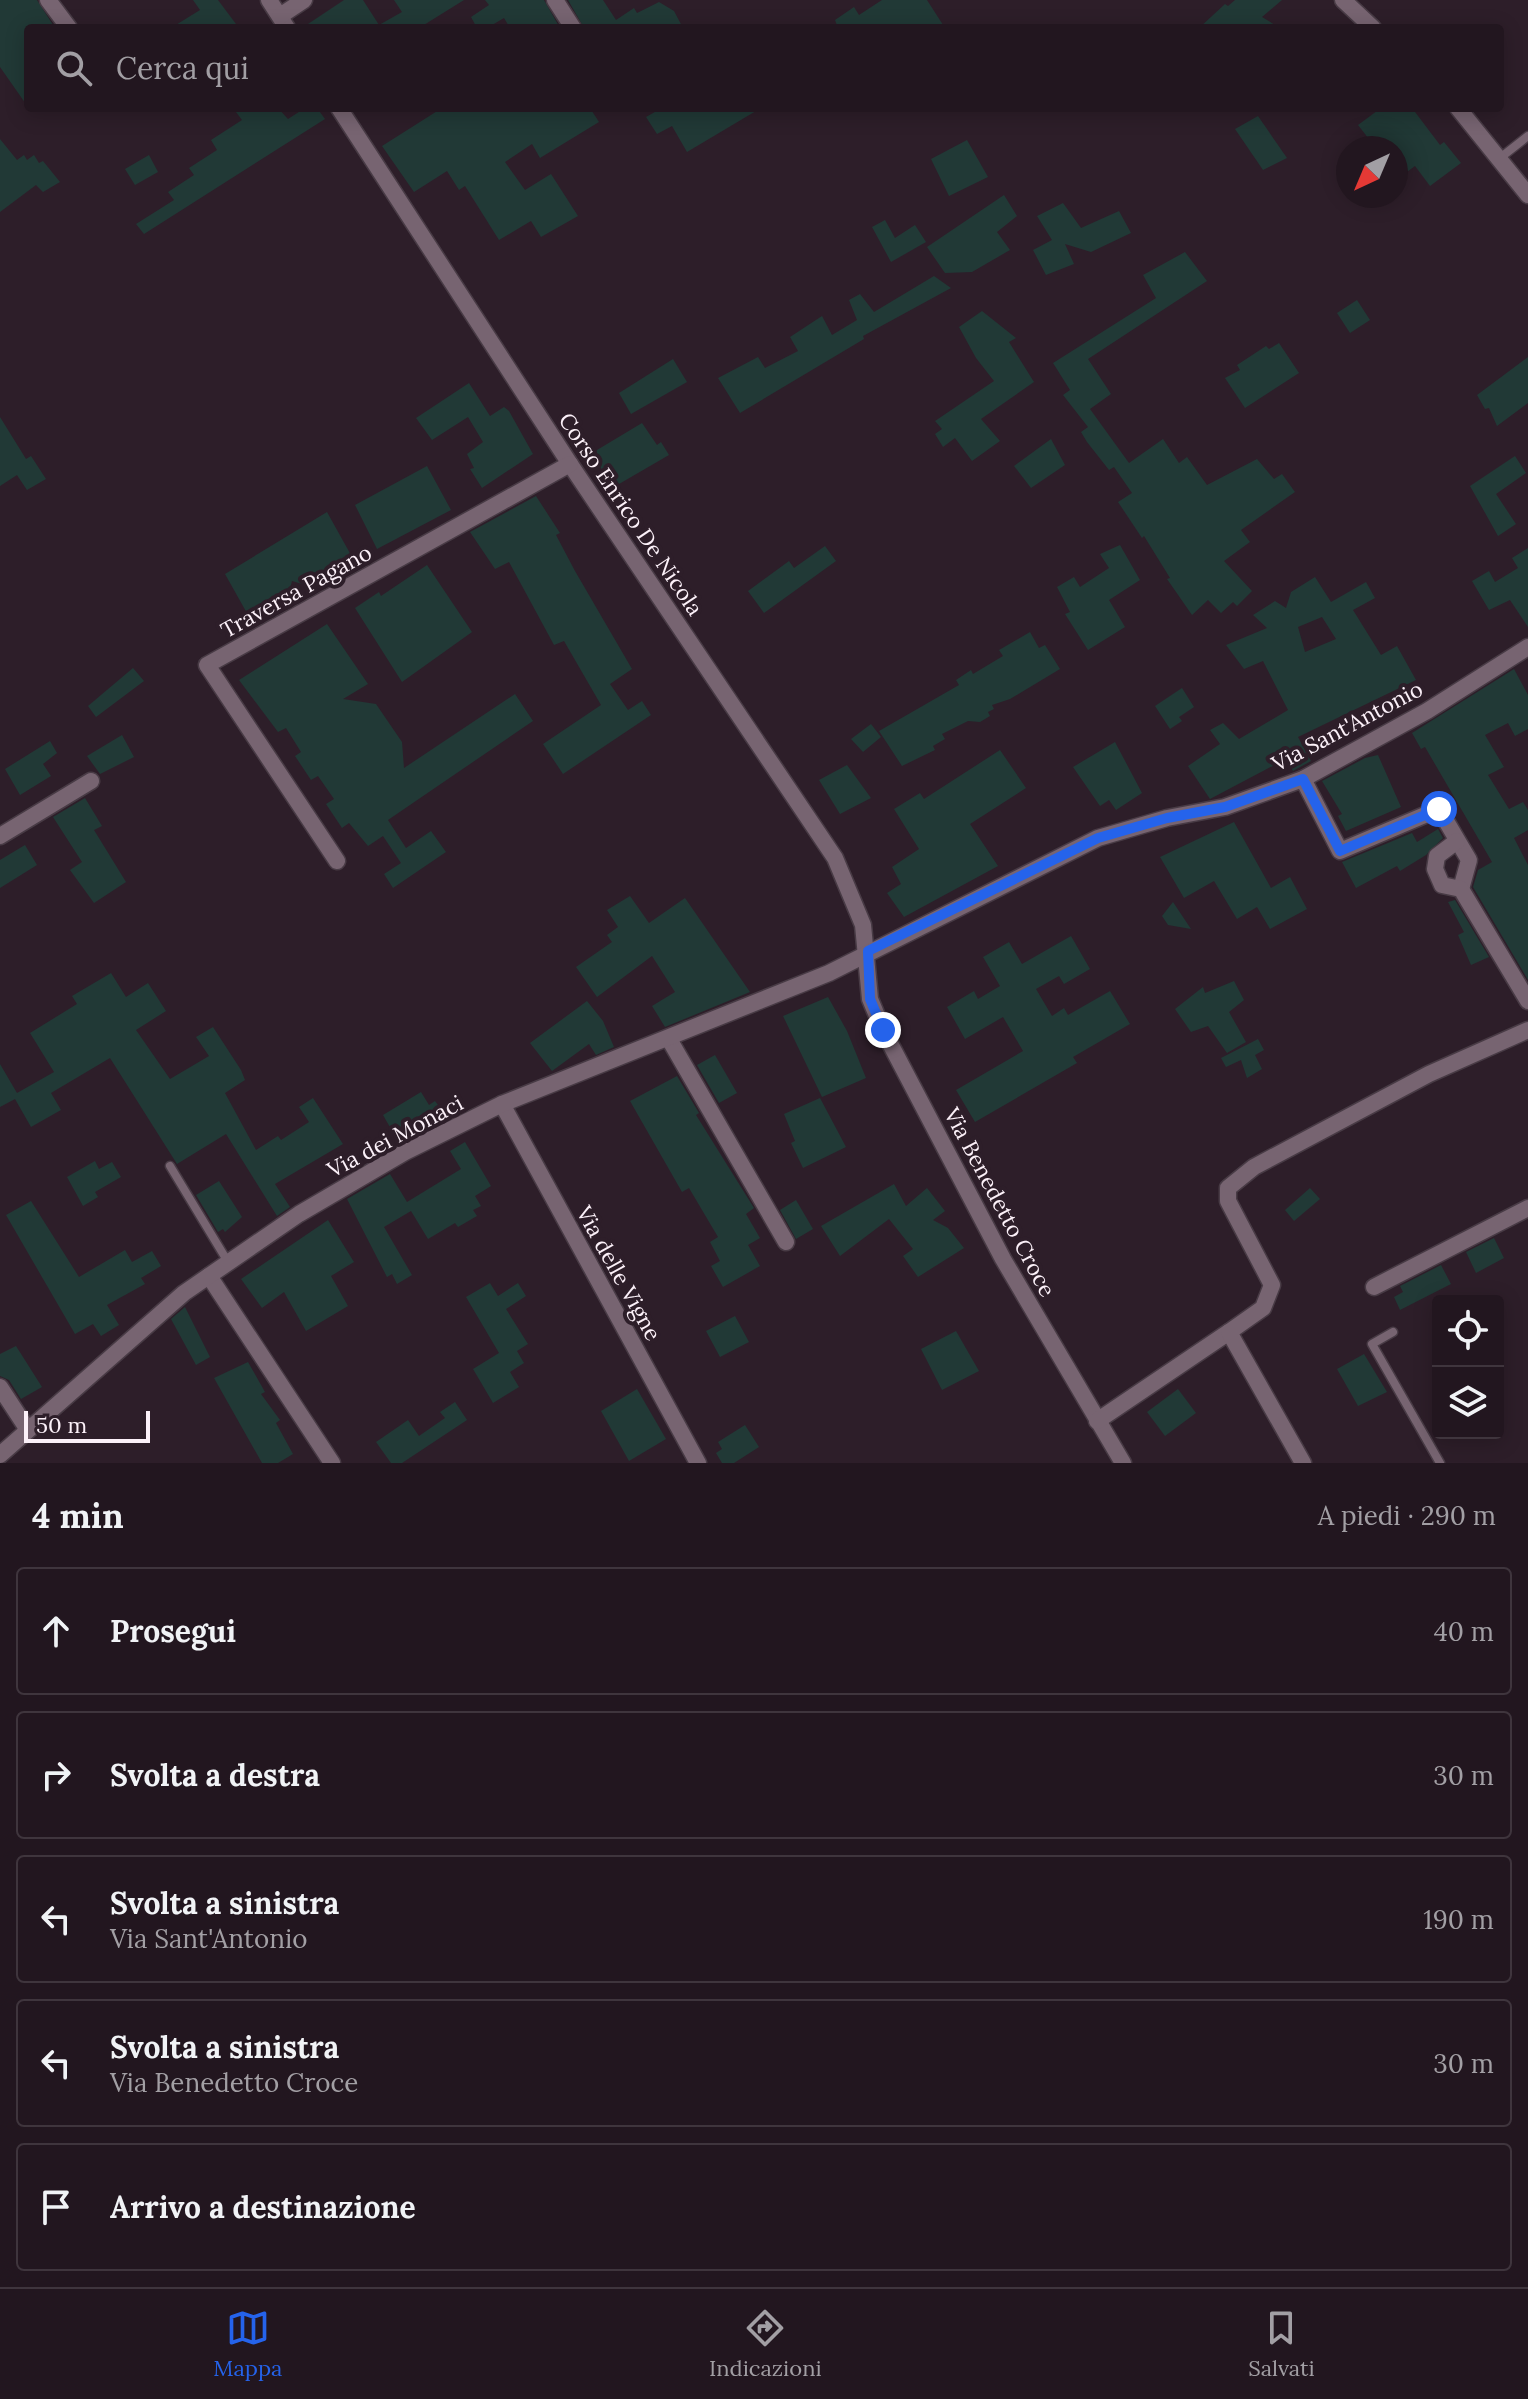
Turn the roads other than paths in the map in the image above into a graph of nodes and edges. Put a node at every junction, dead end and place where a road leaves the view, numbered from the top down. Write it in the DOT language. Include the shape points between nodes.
graph roads {
  1 [pos="48,0"];
  2 [pos="269,0"];
  3 [pos="304,0"];
  4 [pos="555,0"];
  5 [pos="1343,0"];
  6 [pos="284,22"];
  7 [pos="66,24"];
  8 [pos="570,24"];
  9 [pos="1369,24"];
  10 [pos="342,112"];
  11 [pos="1461,112"];
  12 [pos="1528,136"];
  13 [pos="1500,158"];
  14 [pos="1528,195"];
  15 [pos="570,464"];
  16 [pos="1528,647"];
  17 [pos="1303,779"];
  18 [pos="91,781"];
  19 [pos="0,836"];
  20 [pos="1457,841"];
  21 [pos="337,861"];
  22 [pos="1461,889"];
  23 [pos="868,951"];
  24 [pos="1528,1001"];
  25 [pos="1528,1030"];
  26 [pos="669,1039"];
  27 [pos="502,1104"];
  28 [pos="170,1166"];
  29 [pos="1528,1208"];
  30 [pos="786,1242"];
  31 [pos="228,1262"];
  32 [pos="209,1276"];
  33 [pos="1374,1287"];
  34 [pos="1229,1332"];
  35 [pos="1393,1332"];
  36 [pos="0,1387"];
  37 [pos="0,1403"];
  38 [pos="1097,1421"];
  39 [pos="24,1434"];
  40 [pos="0,1455"];
  41 [pos="332,1463"];
  42 [pos="698,1463"];
  43 [pos="1123,1463"];
  44 [pos="1303,1463"];
  45 [pos="1440,1463"];
  1 -- 7 [label="street"];
  2 -- 6 [label="street"];
  3 -- 6 [label="street"];
  4 -- 8 [label="street"];
  5 -- 9 [label="street"];
  10 -- 15 [label="street, Corso Enrico De Nicola"];
  11 -- 13 [label="street"];
  12 -- 13 [label="lane"];
  13 -- 14 [label="street"];
  15 -- 21 [label="street, Traversa Pagano" via="207,665"];
  15 -- 23 [label="street, Corso Enrico De Nicola" via="835,858 851,891"];
  16 -- 17 [label="street, Via Sant'Antonio" via="1427,711"];
  17 -- 20 [label="street" via="1340,851 1439,809"];
  17 -- 23 [label="street, Via Sant'Antonio" via="1225,807 1098,838"];
  18 -- 19 [label="street"];
  20 -- 22 [label="street" via="1469,860"];
  20 -- 22 [label="street" via="1437,856 1435,869 1442,885"];
  22 -- 24 [label="street"];
  23 -- 26 [label="street, Via dei Monaci" via="829,973"];
  23 -- 38 [label="street, Via Benedetto Croce" via="870,999 883,1030 1003,1259"];
  25 -- 34 [label="street" via="1429,1074 1230,1183 1228,1201 1272,1285 1263,1308"];
  26 -- 27 [label="street, Via dei Monaci"];
  26 -- 30 [label="street"];
  27 -- 31 [label="street, Via dei Monaci" via="405,1152"];
  27 -- 42 [label="street, Via delle Vigne"];
  28 -- 31 [label="lane"];
  29 -- 33 [label="street"];
  31 -- 32 [label="street, Via dei Monaci"];
  32 -- 39 [label="street, Via dei Monaci" via="150,1320"];
  32 -- 41 [label="street"];
  34 -- 38 [label="street"];
  34 -- 44 [label="street"];
  35 -- 45 [label="lane" via="1372,1344"];
  36 -- 39 [label="street"];
  37 -- 39 [label="street"];
  38 -- 43 [label="street, Via Benedetto Croce"];
  39 -- 40 [label="street, Via dei Monaci"];
}
